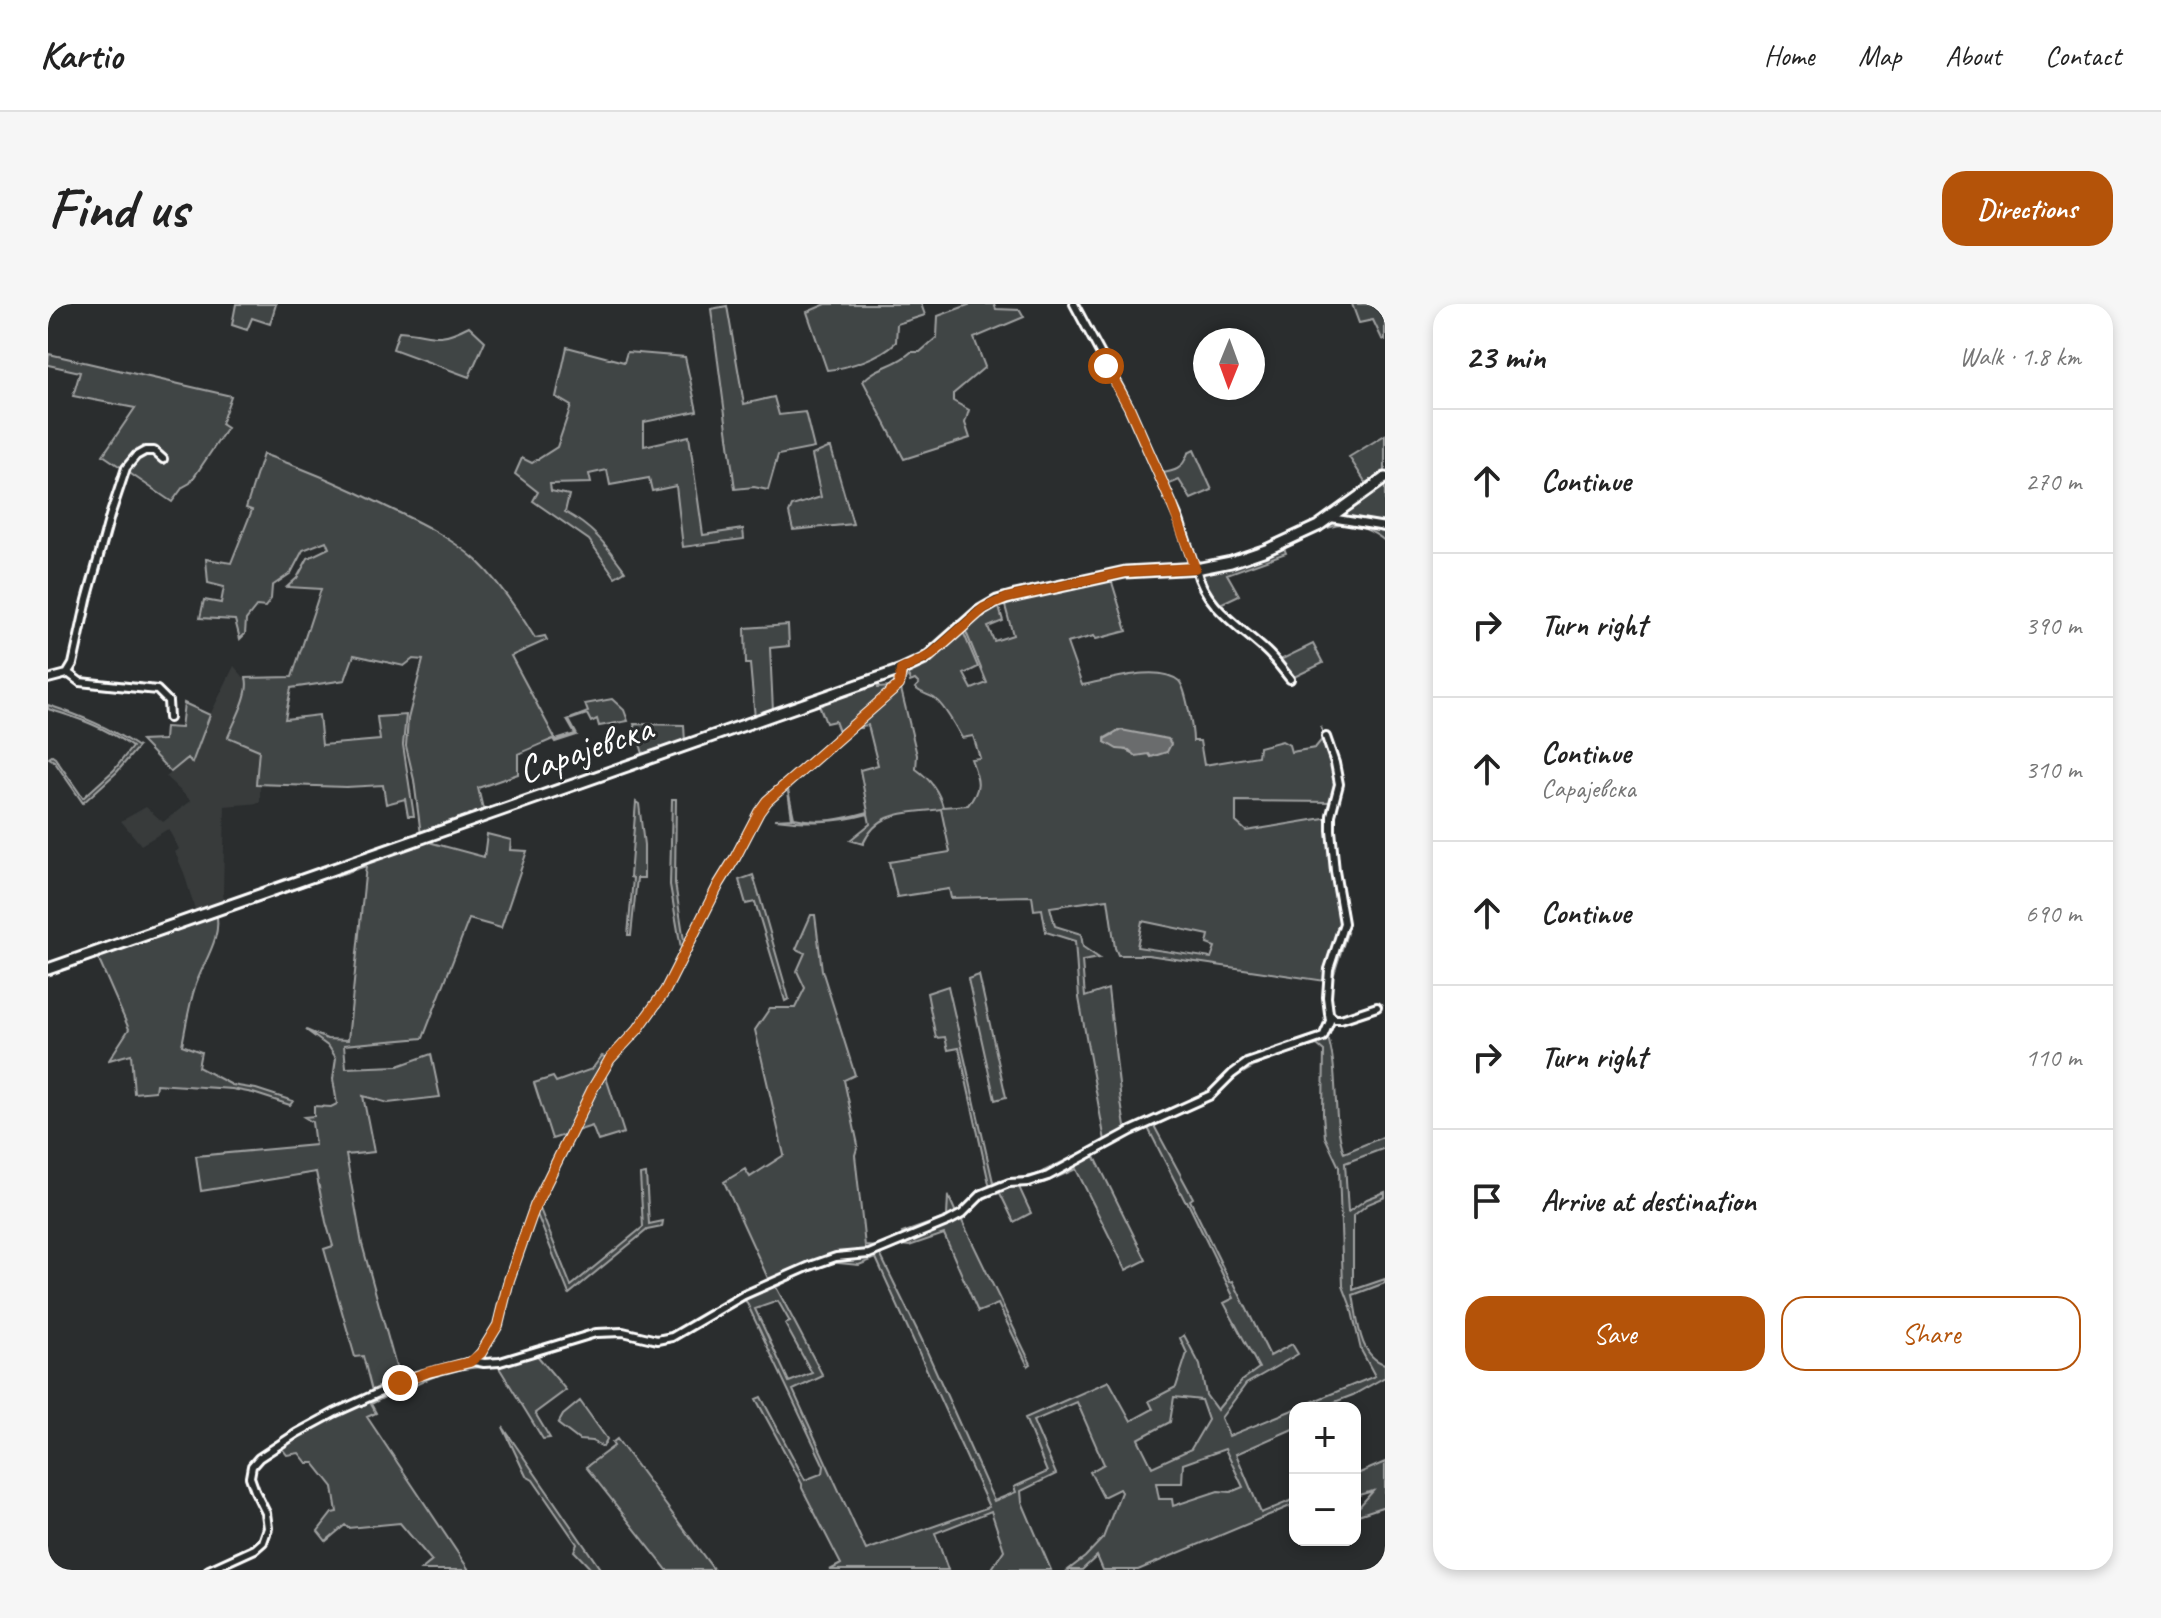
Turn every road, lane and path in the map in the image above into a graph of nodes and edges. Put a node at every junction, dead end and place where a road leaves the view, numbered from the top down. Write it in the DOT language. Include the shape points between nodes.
graph roads {
  1 [pos="1074,304"];
  2 [pos="163,459"];
  3 [pos="1385,478"];
  4 [pos="1331,518"];
  5 [pos="1385,527"];
  6 [pos="1195,568"];
  7 [pos="901,670"];
  8 [pos="68,673"];
  9 [pos="48,679"];
  10 [pos="1290,679"];
  11 [pos="169,718"];
  12 [pos="1326,737"];
  13 [pos="48,969"];
  14 [pos="1377,1007"];
  15 [pos="1329,1014"];
  16 [pos="474,1361"];
  17 [pos="209,1570"];
  1 -- 6 [label="street" via="1129,407"];
  2 -- 8 [label="street" via="145,451 126,468"];
  3 -- 4 [label="main road, Сарајевска"];
  4 -- 5 [label="street"];
  4 -- 6 [label="main road, Сарајевска" via="1243,558"];
  6 -- 7 [label="main road, Сарајевска" via="1125,572 1007,598 984,608 931,655"];
  6 -- 10 [label="street" via="1219,610 1269,653"];
  7 -- 13 [label="main road, Сарајевска"];
  7 -- 16 [label="street" via="899,685 759,812 665,991 593,1088 527,1225 498,1325"];
  8 -- 9 [label="street"];
  8 -- 11 [label="street" via="80,682 157,690 168,701"];
  12 -- 15 [label="street" via="1338,773 1331,830 1344,914 1327,978"];
  14 -- 15 [label="street" via="1341,1019"];
  15 -- 16 [label="street" via="1329,1025 1318,1040 1247,1063 1211,1095 1048,1176 982,1194 955,1218 880,1250 800,1270 672,1337 596,1333 500,1362"];
  16 -- 17 [label="street" via="416,1376 351,1405 259,1458 250,1477 267,1518 266,1538 260,1547"];
}
